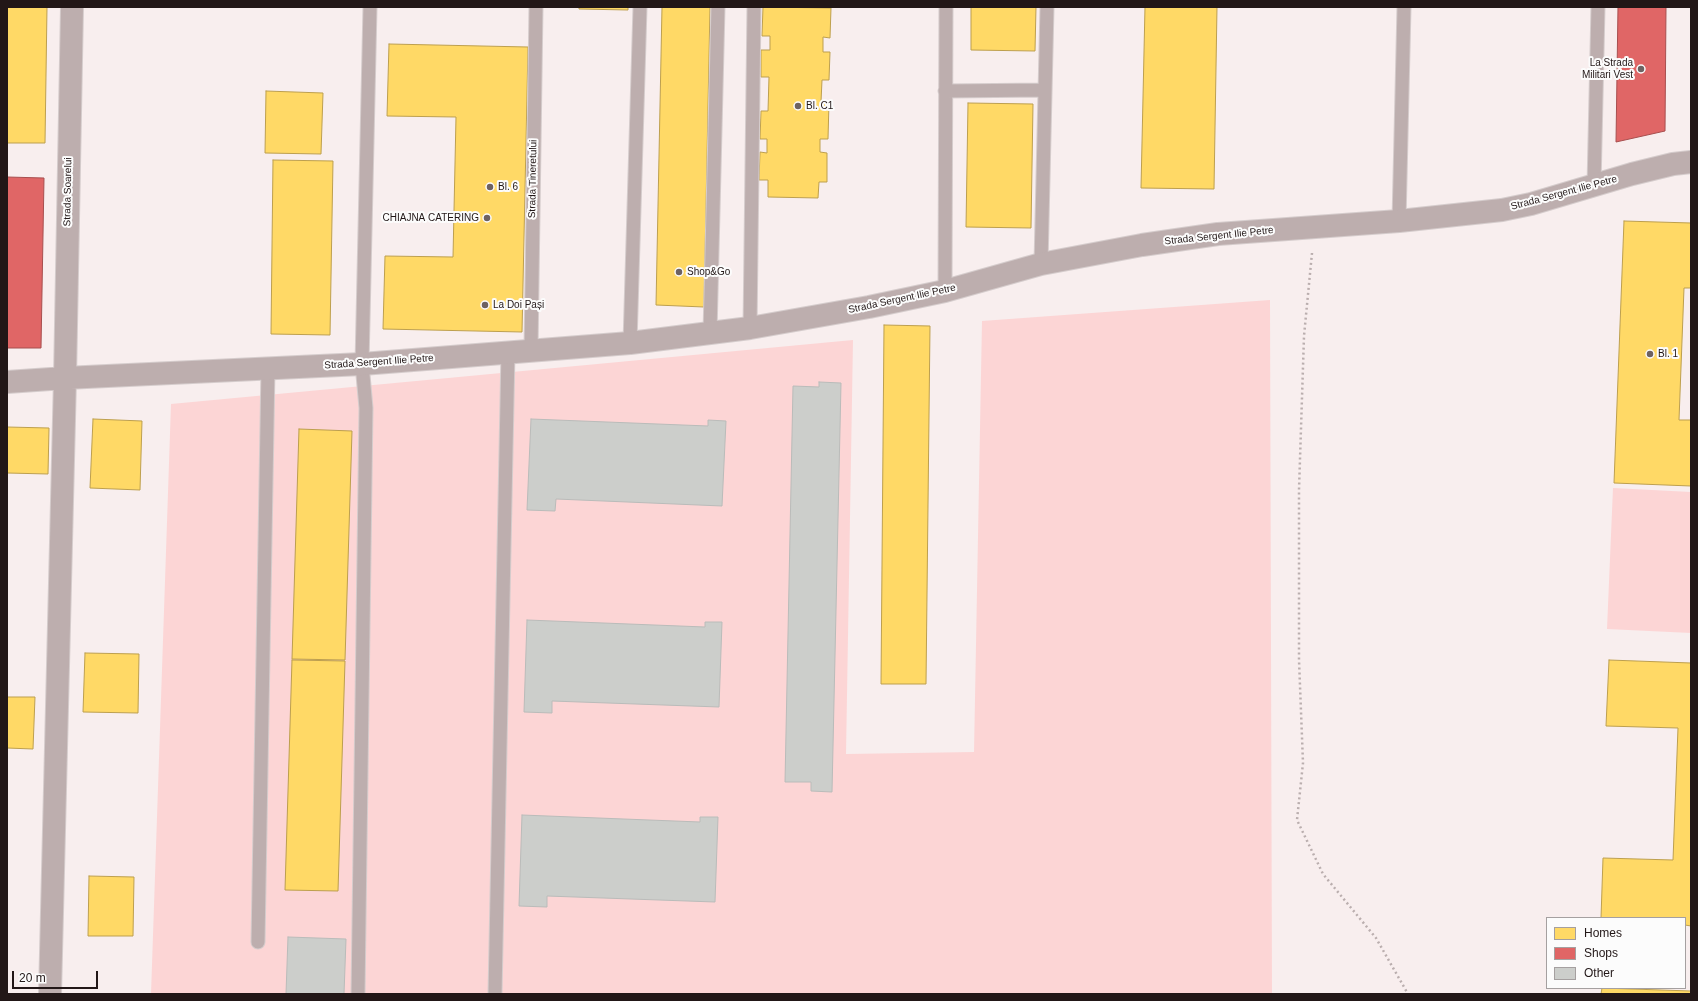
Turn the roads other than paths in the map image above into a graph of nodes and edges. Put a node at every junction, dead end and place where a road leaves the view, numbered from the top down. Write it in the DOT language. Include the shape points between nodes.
graph roads {
  1 [pos="72,7"];
  2 [pos="370,7"];
  3 [pos="536,7"];
  4 [pos="640,7"];
  5 [pos="718,7"];
  6 [pos="754,7"];
  7 [pos="946,7"];
  8 [pos="1047,7"];
  9 [pos="1404,7"];
  10 [pos="1598,7"];
  11 [pos="1045,90"];
  12 [pos="945,91"];
  13 [pos="1691,162"];
  14 [pos="1594,186"];
  15 [pos="1399,221"];
  16 [pos="1041,264"];
  17 [pos="945,291"];
  18 [pos="750,328"];
  19 [pos="710,333"];
  20 [pos="630,343"];
  21 [pos="530,350"];
  22 [pos="508,352"];
  23 [pos="362,364"];
  24 [pos="268,368"];
  25 [pos="65,378"];
  26 [pos="7,382"];
  27 [pos="258,942"];
  28 [pos="50,994"];
  29 [pos="358,994"];
  30 [pos="495,994"];
  1 -- 25 [label="street, Strada Soarelui"];
  2 -- 23 [label="lane"];
  3 -- 21 [label="lane, Strada Tineretului"];
  4 -- 20 [label="lane"];
  5 -- 19 [label="lane"];
  6 -- 18 [label="lane"];
  7 -- 12 [label="lane"];
  8 -- 11 [label="lane"];
  9 -- 15 [label="lane"];
  10 -- 14 [label="lane"];
  11 -- 12 [label="lane"];
  11 -- 16 [label="lane"];
  12 -- 17 [label="lane"];
  13 -- 14 [label="street, Strada Sergent Ilie Petre" via="1632,174"];
  14 -- 15 [label="street, Strada Sergent Ilie Petre" via="1502,210"];
  15 -- 16 [label="street, Strada Sergent Ilie Petre" via="1218,234 1135,246"];
  16 -- 17 [label="street, Strada Sergent Ilie Petre"];
  17 -- 18 [label="street, Strada Sergent Ilie Petre"];
  18 -- 19 [label="street, Strada Sergent Ilie Petre"];
  19 -- 20 [label="street, Strada Sergent Ilie Petre"];
  20 -- 21 [label="street, Strada Sergent Ilie Petre"];
  21 -- 22 [label="street, Strada Sergent Ilie Petre"];
  22 -- 23 [label="street, Strada Sergent Ilie Petre"];
  22 -- 30 [label="lane"];
  23 -- 24 [label="street, Strada Sergent Ilie Petre"];
  23 -- 29 [label="lane" via="366,408"];
  24 -- 25 [label="street, Strada Sergent Ilie Petre"];
  24 -- 27 [label="lane"];
  25 -- 26 [label="street, Strada Sergent Ilie Petre"];
  25 -- 28 [label="street, Strada Soarelui"];
}
